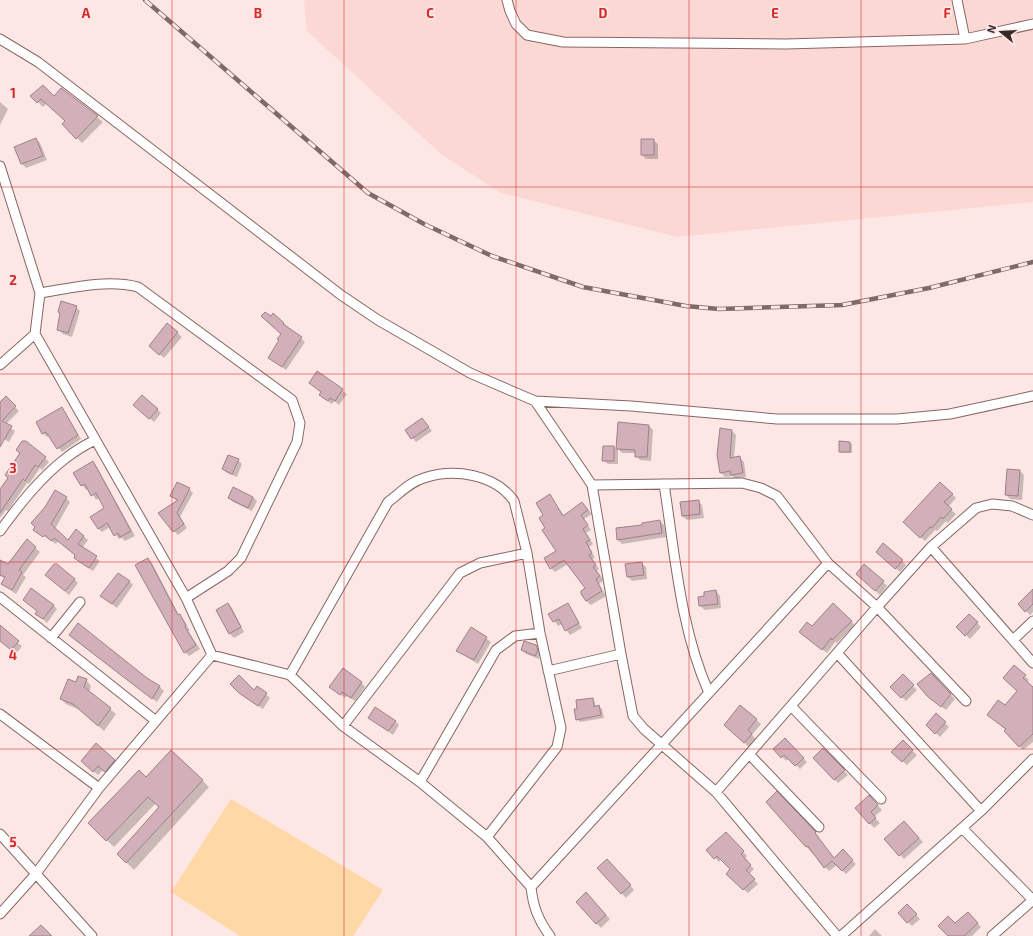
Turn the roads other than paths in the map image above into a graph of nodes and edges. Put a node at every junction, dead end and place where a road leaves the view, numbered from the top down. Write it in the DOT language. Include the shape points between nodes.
graph roads {
  1 [pos="507,0"];
  2 [pos="956,0"];
  3 [pos="1033,24"];
  4 [pos="965,39"];
  5 [pos="0,40"];
  6 [pos="0,166"];
  7 [pos="40,293"];
  8 [pos="35,334"];
  9 [pos="0,365"];
  10 [pos="1033,396"];
  11 [pos="535,400"];
  12 [pos="95,440"];
  13 [pos="664,484"];
  14 [pos="592,485"];
  15 [pos="1033,515"];
  16 [pos="0,531"];
  17 [pos="932,547"];
  18 [pos="527,553"];
  19 [pos="828,563"];
  20 [pos="0,597"];
  21 [pos="186,598"];
  22 [pos="80,602"];
  23 [pos="877,607"];
  24 [pos="1033,621"];
  25 [pos="540,633"];
  26 [pos="51,638"];
  27 [pos="1013,640"];
  28 [pos="620,654"];
  29 [pos="837,654"];
  30 [pos="212,655"];
  31 [pos="1033,663"];
  32 [pos="548,671"];
  33 [pos="290,675"];
  34 [pos="709,693"];
  35 [pos="966,701"];
  36 [pos="791,706"];
  37 [pos="0,714"];
  38 [pos="156,721"];
  39 [pos="343,726"];
  40 [pos="662,745"];
  41 [pos="749,754"];
  42 [pos="1033,759"];
  43 [pos="420,782"];
  44 [pos="99,788"];
  45 [pos="716,792"];
  46 [pos="881,799"];
  47 [pos="981,811"];
  48 [pos="819,827"];
  49 [pos="962,828"];
  50 [pos="0,834"];
  51 [pos="487,837"];
  52 [pos="35,875"];
  53 [pos="531,887"];
  54 [pos="1033,900"];
  55 [pos="0,914"];
  56 [pos="92,936"];
  57 [pos="550,936"];
  58 [pos="837,936"];
  59 [pos="841,936"];
  60 [pos="992,936"];
  1 -- 4 [label="street" via="516,24 527,35 564,42 786,44"];
  2 -- 4 [label="street"];
  3 -- 4 [label="street"];
  5 -- 11 [label="street" via="38,62 341,295 378,320 470,373"];
  6 -- 7 [label="street"];
  7 -- 8 [label="street"];
  7 -- 21 [label="street" via="102,284 138,287 292,400 300,423 297,442 241,558 228,571"];
  8 -- 9 [label="street"];
  8 -- 12 [label="street"];
  10 -- 11 [label="street" via="950,414 897,419 777,419"];
  11 -- 14 [label="street"];
  12 -- 16 [label="street" via="66,457 20,504"];
  12 -- 21 [label="street"];
  13 -- 14 [label="street"];
  13 -- 19 [label="street" via="742,483 761,488 777,496"];
  13 -- 34 [label="street" via="688,630 698,668"];
  14 -- 28 [label="street"];
  15 -- 17 [label="street" via="1012,506 992,504 976,508"];
  17 -- 23 [label="street"];
  17 -- 27 [label="street"];
  18 -- 25 [label="street"];
  18 -- 33 [label="street" via="514,501 502,488 477,476 450,474 425,478 411,484 388,502"];
  18 -- 39 [label="street" via="480,563 460,572"];
  19 -- 23 [label="street"];
  19 -- 34 [label="street"];
  20 -- 26 [label="street"];
  21 -- 30 [label="street"];
  22 -- 26 [label="street"];
  23 -- 29 [label="street"];
  23 -- 35 [label="street"];
  24 -- 27 [label="street"];
  25 -- 32 [label="street"];
  25 -- 43 [label="street" via="515,636 496,650"];
  26 -- 38 [label="street"];
  27 -- 31 [label="street"];
  28 -- 32 [label="street"];
  28 -- 40 [label="street" via="633,716"];
  29 -- 36 [label="street"];
  29 -- 47 [label="street"];
  30 -- 33 [label="street"];
  30 -- 38 [label="street"];
  32 -- 51 [label="street" via="561,728 557,747"];
  33 -- 39 [label="street"];
  34 -- 40 [label="street"];
  36 -- 41 [label="street"];
  36 -- 46 [label="street"];
  37 -- 44 [label="street"];
  38 -- 44 [label="street"];
  39 -- 43 [label="street"];
  40 -- 45 [label="street"];
  40 -- 53 [label="street"];
  41 -- 45 [label="street"];
  41 -- 48 [label="street"];
  42 -- 47 [label="street"];
  43 -- 51 [label="street"];
  44 -- 52 [label="street"];
  45 -- 58 [label="street"];
  47 -- 49 [label="street"];
  49 -- 54 [label="street"];
  49 -- 59 [label="street"];
  50 -- 52 [label="street"];
  51 -- 53 [label="street"];
  52 -- 55 [label="street"];
  52 -- 56 [label="street"];
  53 -- 57 [label="street" via="540,923"];
  54 -- 60 [label="street"];
}
